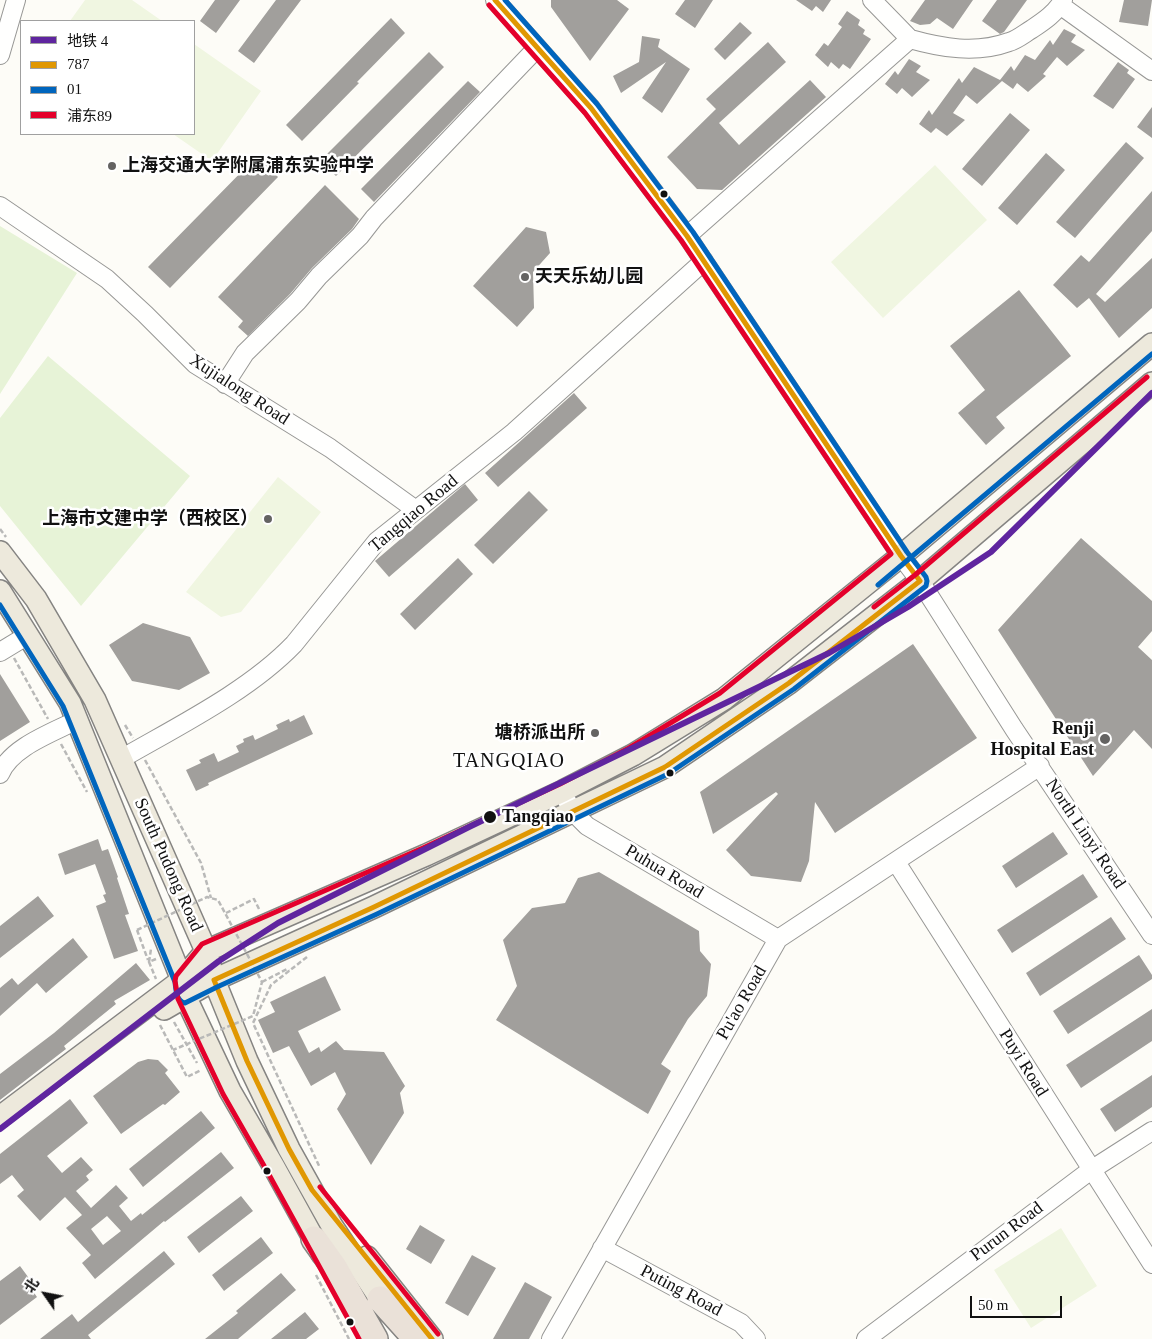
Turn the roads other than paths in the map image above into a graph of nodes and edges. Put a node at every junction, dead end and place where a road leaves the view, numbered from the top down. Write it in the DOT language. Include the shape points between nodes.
graph roads {
  1 [pos="16,0"];
  2 [pos="495,0"];
  3 [pos="872,0"];
  4 [pos="1062,3"];
  5 [pos="910,39"];
  6 [pos="537,48"];
  7 [pos="0,55"];
  8 [pos="1152,71"];
  9 [pos="0,206"];
  10 [pos="687,236"];
  11 [pos="704,261"];
  12 [pos="1152,344"];
  13 [pos="1152,383"];
  14 [pos="225,384"];
  15 [pos="416,510"];
  16 [pos="0,552"];
  17 [pos="901,556"];
  18 [pos="920,581"];
  19 [pos="0,591"];
  20 [pos="28,635"];
  21 [pos="4,650"];
  22 [pos="77,720"];
  23 [pos="121,759"];
  24 [pos="1040,766"];
  25 [pos="0,774"];
  26 [pos="563,791"];
  27 [pos="572,811"];
  28 [pos="896,862"];
  29 [pos="1152,934"];
  30 [pos="778,939"];
  31 [pos="206,952"];
  32 [pos="214,980"];
  33 [pos="184,988"];
  34 [pos="0,1117"];
  35 [pos="1152,1130"];
  36 [pos="0,1132"];
  37 [pos="1091,1170"];
  38 [pos="316,1182"];
  39 [pos="314,1239"];
  40 [pos="602,1248"];
  41 [pos="1152,1264"];
  42 [pos="380,1299"];
  43 [pos="368,1339"];
  44 [pos="375,1339"];
  45 [pos="384,1339"];
  46 [pos="406,1339"];
  47 [pos="416,1339"];
  48 [pos="432,1339"];
  49 [pos="551,1339"];
  50 [pos="756,1339"];
  51 [pos="866,1339"];
  1 -- 7 [label="street"];
  2 -- 6 [label="street, North Linyi Road"];
  3 -- 5 [label="street"];
  4 -- 5 [label="street" via="1046,20 1010,42 972,50"];
  4 -- 8 [label="street"];
  5 -- 10 [label="street"];
  6 -- 10 [label="street, North Linyi Road" via="591,108"];
  6 -- 14 [label="street" via="245,354"];
  9 -- 14 [label="street, Xujialong Road" via="107,279 195,364"];
  10 -- 11 [label="street, North Linyi Road"];
  11 -- 15 [label="street, Tangqiao Road" via="514,432"];
  11 -- 17 [label="street, North Linyi Road"];
  12 -- 17 [label="main road"];
  13 -- 18 [label="main road"];
  14 -- 15 [label="street, Xujialong Road" via="330,448"];
  15 -- 23 [label="street, Tangqiao Road" via="369,549 280,660 204,712"];
  16 -- 23 [label="main road, South Pudong Road" via="36,598 95,700"];
  17 -- 18 [label="street, North Linyi Road"];
  17 -- 26 [label="main road" via="724,699 633,755"];
  18 -- 24 [label="street, North Linyi Road"];
  18 -- 27 [label="main road" via="789,683 673,761"];
  19 -- 20 [label="main road, South Pudong Road"];
  20 -- 21 [label="street"];
  20 -- 22 [label="main road, South Pudong Road"];
  22 -- 25 [label="street" via="22,748 3,766"];
  22 -- 33 [label="main road, South Pudong Road" via="162,948"];
  23 -- 31 [label="main road, South Pudong Road"];
  24 -- 28 [label="street, Pu'ao Road"];
  24 -- 29 [label="street, North Linyi Road"];
  26 -- 27 [label="street, Puhua Road"];
  26 -- 31 [label="main road"];
  27 -- 30 [label="street, Puhua Road" via="587,826"];
  27 -- 32 [label="main road"];
  28 -- 30 [label="street, Pu'ao Road"];
  28 -- 37 [label="street, Puyi Road"];
  30 -- 40 [label="street, Pu'ao Road"];
  31 -- 32 [label="main road, South Pudong Road"];
  31 -- 33 [label="main road"];
  32 -- 33 [label="main road"];
  32 -- 38 [label="main road, South Pudong Road" via="251,1070 289,1149"];
  33 -- 34 [label="main road" via="164,994"];
  33 -- 36 [label="main road" via="155,1016"];
  33 -- 39 [label="main road, South Pudong Road" via="230,1092"];
  35 -- 37 [label="street, Purun Road"];
  37 -- 41 [label="street, Puyi Road"];
  37 -- 51 [label="street, Purun Road"];
  38 -- 42 [label="main road, South Pudong Road" via="332,1226"];
  38 -- 48 [label="main road, South Pudong Road" via="331,1212"];
  39 -- 43 [label="main road, South Pudong Road"];
  39 -- 44 [label="highway"];
  39 -- 45 [label="main road, South Pudong Road" via="338,1265"];
  40 -- 49 [label="street, Pu'ao Road"];
  40 -- 50 [label="street, Puting Road" via="741,1323"];
  42 -- 46 [label="main road, South Pudong Road"];
  42 -- 47 [label="highway"];
}
